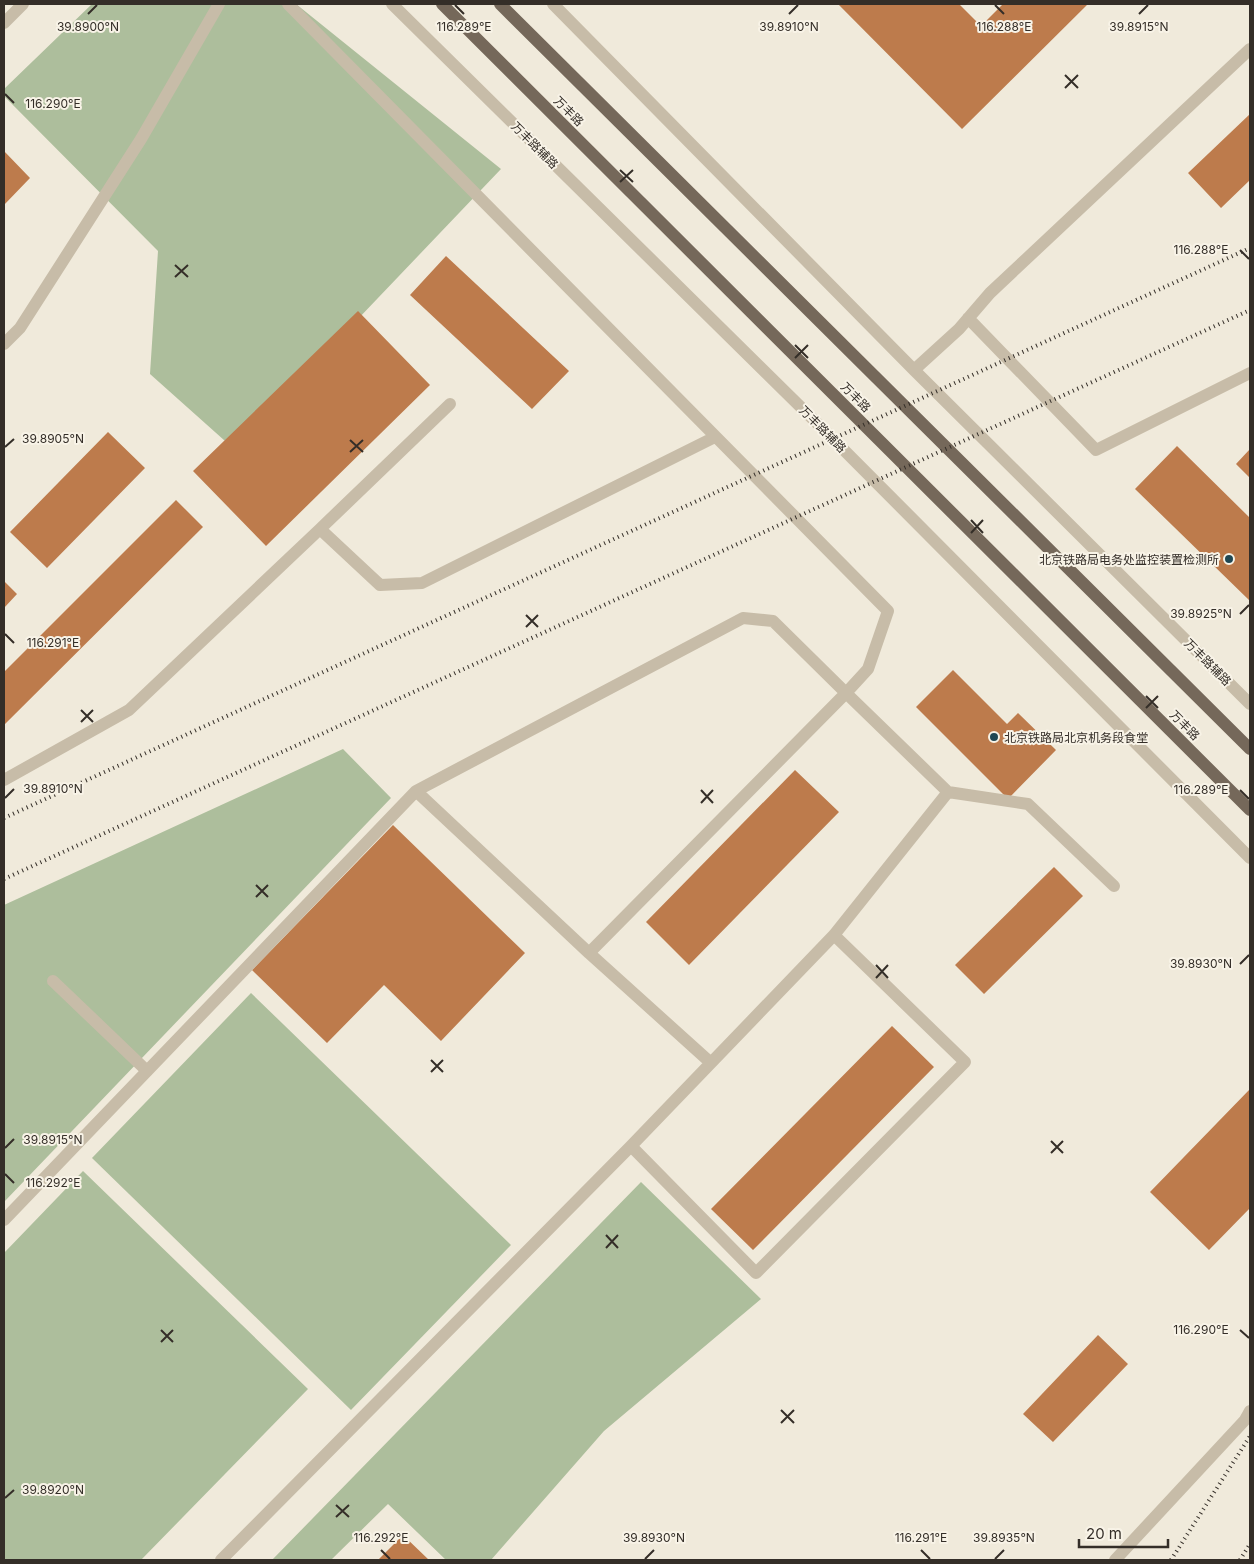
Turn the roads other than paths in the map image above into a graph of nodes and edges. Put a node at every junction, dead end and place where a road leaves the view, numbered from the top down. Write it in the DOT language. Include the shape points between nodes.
graph roads {
  1 [pos="23,4"];
  2 [pos="219,4"];
  3 [pos="288,4"];
  4 [pos="392,4"];
  5 [pos="442,4"];
  6 [pos="500,4"];
  7 [pos="553,4"];
  8 [pos="4,23"];
  9 [pos="1250,49"];
  10 [pos="968,318"];
  11 [pos="4,344"];
  12 [pos="914,370"];
  13 [pos="1250,373"];
  14 [pos="450,404"];
  15 [pos="716,437"];
  16 [pos="320,529"];
  17 [pos="846,693"];
  18 [pos="1250,704"];
  19 [pos="1250,749"];
  20 [pos="4,780"];
  21 [pos="416,791"];
  22 [pos="948,792"];
  23 [pos="1250,810"];
  24 [pos="1250,858"];
  25 [pos="1114,886"];
  26 [pos="834,934"];
  27 [pos="589,953"];
  28 [pos="52,981"];
  29 [pos="710,1063"];
  30 [pos="146,1070"];
  31 [pos="631,1146"];
  32 [pos="4,1220"];
  33 [pos="1250,1411"];
  34 [pos="221,1560"];
  35 [pos="1115,1560"];
  1 -- 8 [label="street"];
  2 -- 11 [label="street" via="141,138 20,328"];
  3 -- 15 [label="street"];
  4 -- 24 [label="street, 万丰路辅路" via="824,430"];
  5 -- 23 [label="main road, 万丰路"];
  6 -- 19 [label="main road"];
  7 -- 12 [label="street, 万丰路辅路"];
  9 -- 10 [label="street" via="990,293"];
  10 -- 12 [label="street"];
  10 -- 13 [label="street" via="1096,450"];
  12 -- 18 [label="street, 万丰路辅路"];
  14 -- 16 [label="street"];
  15 -- 16 [label="street" via="422,584 380,585"];
  15 -- 17 [label="street" via="888,611 868,669"];
  16 -- 20 [label="street" via="129,710"];
  17 -- 21 [label="street" via="773,622 743,618"];
  17 -- 22 [label="street"];
  17 -- 27 [label="street"];
  21 -- 27 [label="street"];
  21 -- 30 [label="street"];
  22 -- 25 [label="street" via="1028,804"];
  22 -- 26 [label="street"];
  26 -- 29 [label="street"];
  26 -- 31 [label="street" via="964,1062 756,1273"];
  27 -- 29 [label="street"];
  28 -- 30 [label="street"];
  29 -- 31 [label="street"];
  30 -- 32 [label="street"];
  31 -- 34 [label="street"];
  33 -- 35 [label="street"];
}
